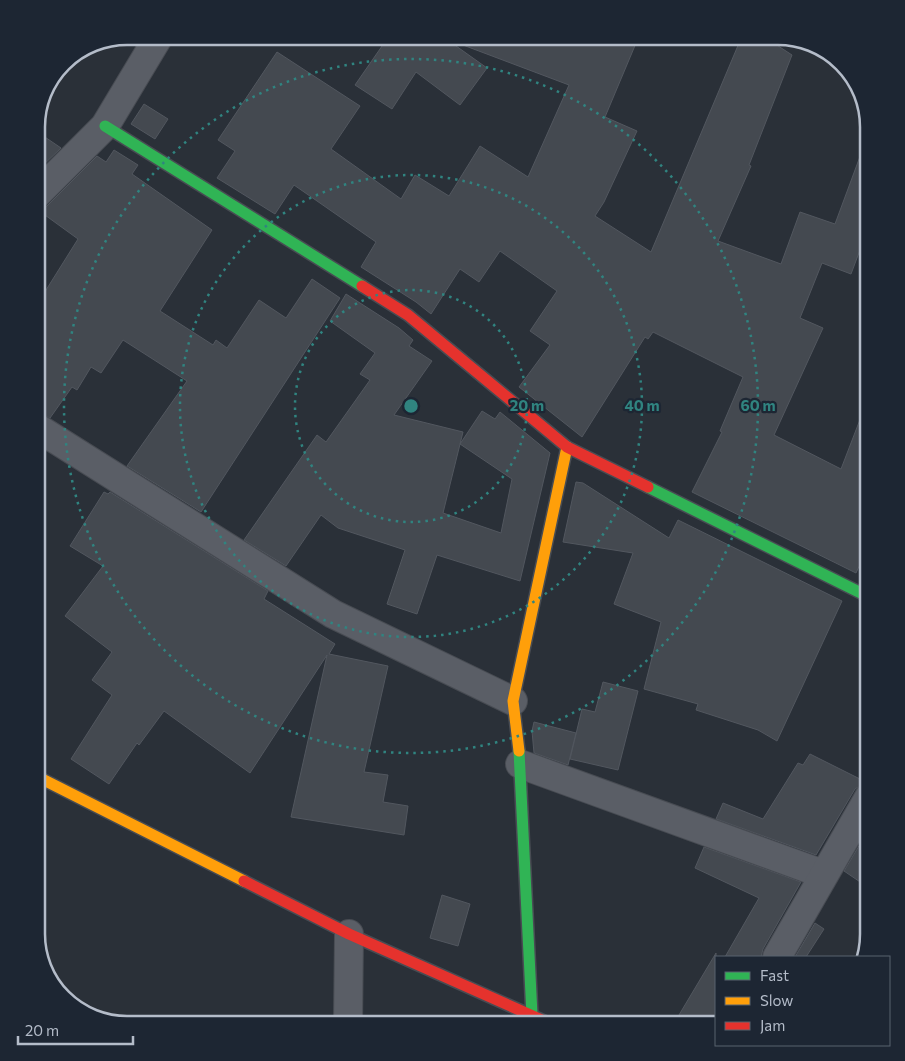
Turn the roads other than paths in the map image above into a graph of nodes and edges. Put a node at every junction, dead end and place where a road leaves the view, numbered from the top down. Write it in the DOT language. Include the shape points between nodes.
graph roads {
  1 [pos="154,45"];
  2 [pos="105,126"];
  3 [pos="45,186"];
  4 [pos="45,433"];
  5 [pos="567,446"];
  6 [pos="860,592"];
  7 [pos="513,701"];
  8 [pos="520,764"];
  9 [pos="45,781"];
  10 [pos="860,813"];
  11 [pos="823,874"];
  12 [pos="349,934"];
  13 [pos="778,956"];
  14 [pos="532,1015"];
  15 [pos="348,1016"];
  1 -- 2 [label="street"];
  2 -- 3 [label="street"];
  2 -- 5 [label="street" via="408,315"];
  4 -- 7 [label="street" via="333,614"];
  5 -- 6 [label="street"];
  5 -- 7 [label="street"];
  7 -- 8 [label="street"];
  8 -- 11 [label="street"];
  8 -- 14 [label="street"];
  9 -- 12 [label="street"];
  10 -- 11 [label="street"];
  11 -- 13 [label="street"];
  12 -- 14 [label="street"];
  12 -- 15 [label="street"];
}
